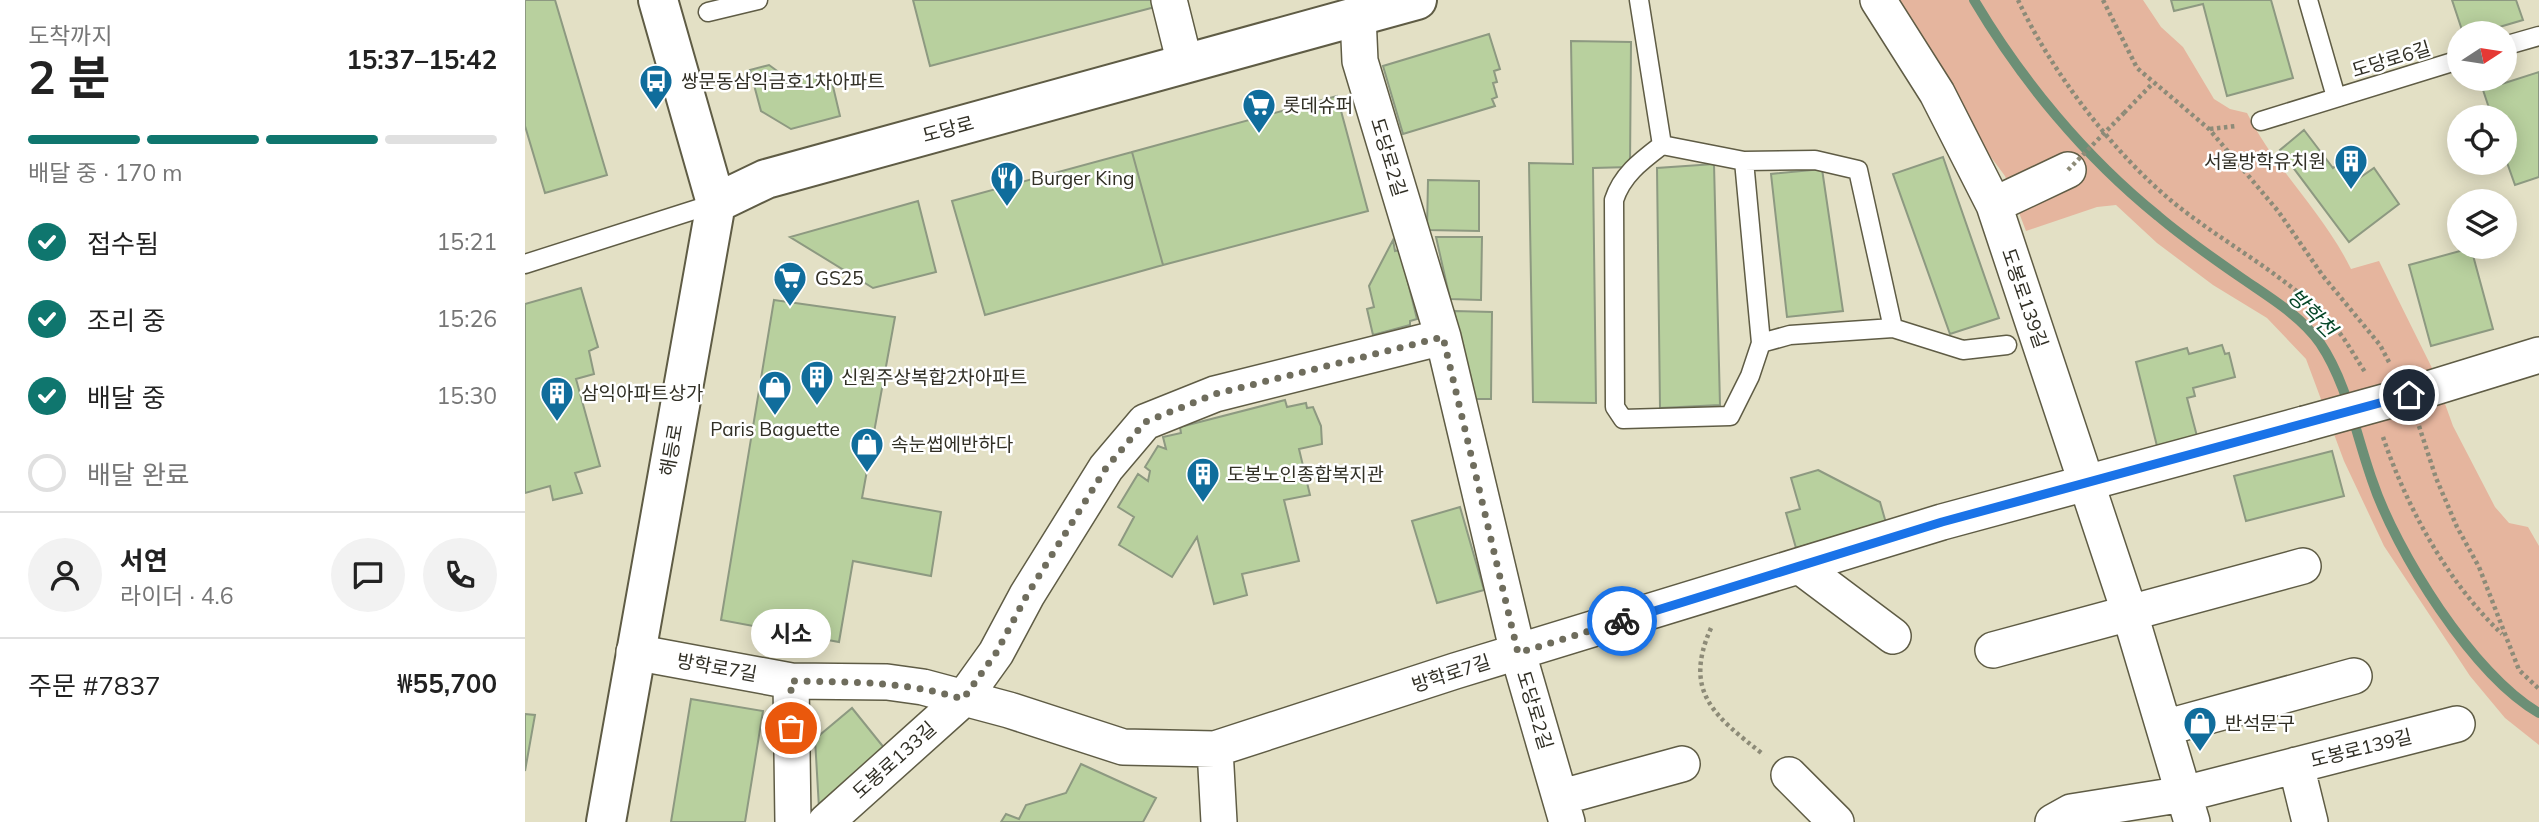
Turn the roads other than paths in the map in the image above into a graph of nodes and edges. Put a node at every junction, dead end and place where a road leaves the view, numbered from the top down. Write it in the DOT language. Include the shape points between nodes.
graph roads {
  1 [pos="658,0"];
  2 [pos="758,0"];
  3 [pos="1169,0"];
  4 [pos="1416,0"];
  5 [pos="1639,0"];
  6 [pos="1878,0"];
  7 [pos="2308,0"];
  8 [pos="1358,8"];
  9 [pos="708,12"];
  10 [pos="2539,36"];
  11 [pos="2517,42"];
  12 [pos="1185,64"];
  13 [pos="2447,64"];
  14 [pos="2336,97"];
  15 [pos="2261,121"];
  16 [pos="1662,145"];
  17 [pos="1744,161"];
  18 [pos="2068,170"];
  19 [pos="716,203"];
  20 [pos="1994,205"];
  21 [pos="525,264"];
  22 [pos="1893,328"];
  23 [pos="1443,337"];
  24 [pos="1761,342"];
  25 [pos="2007,345"];
  26 [pos="2539,355"];
  27 [pos="2087,482"];
  28 [pos="2302,566"];
  29 [pos="1801,567"];
  30 [pos="2130,614"];
  31 [pos="1893,636"];
  32 [pos="1993,650"];
  33 [pos="634,652"];
  34 [pos="1518,653"];
  35 [pos="2354,676"];
  36 [pos="791,681"];
  37 [pos="963,699"];
  38 [pos="2458,724"];
  39 [pos="2164,728"];
  40 [pos="1215,749"];
  41 [pos="1682,764"];
  42 [pos="2296,765"];
  43 [pos="1789,775"];
  44 [pos="2188,808"];
  45 [pos="1557,814"];
  46 [pos="606,822"];
  47 [pos="793,822"];
  48 [pos="825,822"];
  49 [pos="1219,822"];
  50 [pos="1836,822"];
  51 [pos="2053,822"];
  52 [pos="2310,822"];
  1 -- 19 [label="main road, 해등로"];
  2 -- 9 [label="lane"];
  3 -- 12 [label="street"];
  4 -- 8 [label="main road, 도당로"];
  5 -- 16 [label="lane"];
  6 -- 20 [label="street, 도봉로139길" via="1937,93"];
  7 -- 14 [label="lane"];
  8 -- 12 [label="main road, 도당로"];
  8 -- 23 [label="street, 도당로2길" via="1360,61"];
  10 -- 11 [label="lane"];
  12 -- 19 [label="main road, 도당로" via="766,179"];
  13 -- 14 [label="lane, 도당로6길"];
  14 -- 15 [label="lane, 도당로6길"];
  16 -- 17 [label="lane"];
  16 -- 24 [label="lane" via="1619,184 1614,200 1615,407 1623,419 1730,416 1751,376"];
  17 -- 22 [label="lane" via="1815,160 1858,170"];
  17 -- 24 [label="lane"];
  18 -- 20 [label="street"];
  19 -- 21 [label="lane"];
  19 -- 33 [label="main road, 해등로"];
  20 -- 27 [label="street, 도봉로139길"];
  22 -- 24 [label="lane" via="1802,334"];
  22 -- 25 [label="lane" via="1963,350"];
  23 -- 34 [label="street, 도당로2길"];
  23 -- 37 [label="street" via="1215,394 1145,422 1106,468 996,653"];
  26 -- 27 [label="street, 방학로7길, bridge"];
  27 -- 29 [label="street, 방학로7길"];
  27 -- 30 [label="street, 도봉로139길"];
  28 -- 30 [label="street"];
  29 -- 31 [label="street"];
  29 -- 34 [label="street, 방학로7길"];
  30 -- 32 [label="street"];
  30 -- 39 [label="street, 도봉로139길"];
  33 -- 36 [label="street, 방학로7길"];
  33 -- 46 [label="main road, 해등로"];
  34 -- 40 [label="street, 방학로7길"];
  34 -- 45 [label="street, 도당로2길"];
  35 -- 39 [label="street"];
  36 -- 37 [label="street, 방학로7길" via="887,682"];
  36 -- 47 [label="street"];
  37 -- 40 [label="street, 방학로7길" via="1123,747"];
  37 -- 48 [label="street, 도봉로133길"];
  38 -- 42 [label="street, 도봉로139길"];
  39 -- 44 [label="street, 도봉로139길"];
  40 -- 49 [label="street"];
  41 -- 45 [label="street, 도당로2길"];
  42 -- 44 [label="street, 도봉로139길"];
  42 -- 52 [label="street"];
  43 -- 50 [label="street"];
  44 -- 51 [label="street, 도봉로139길" via="2071,813"];
}
